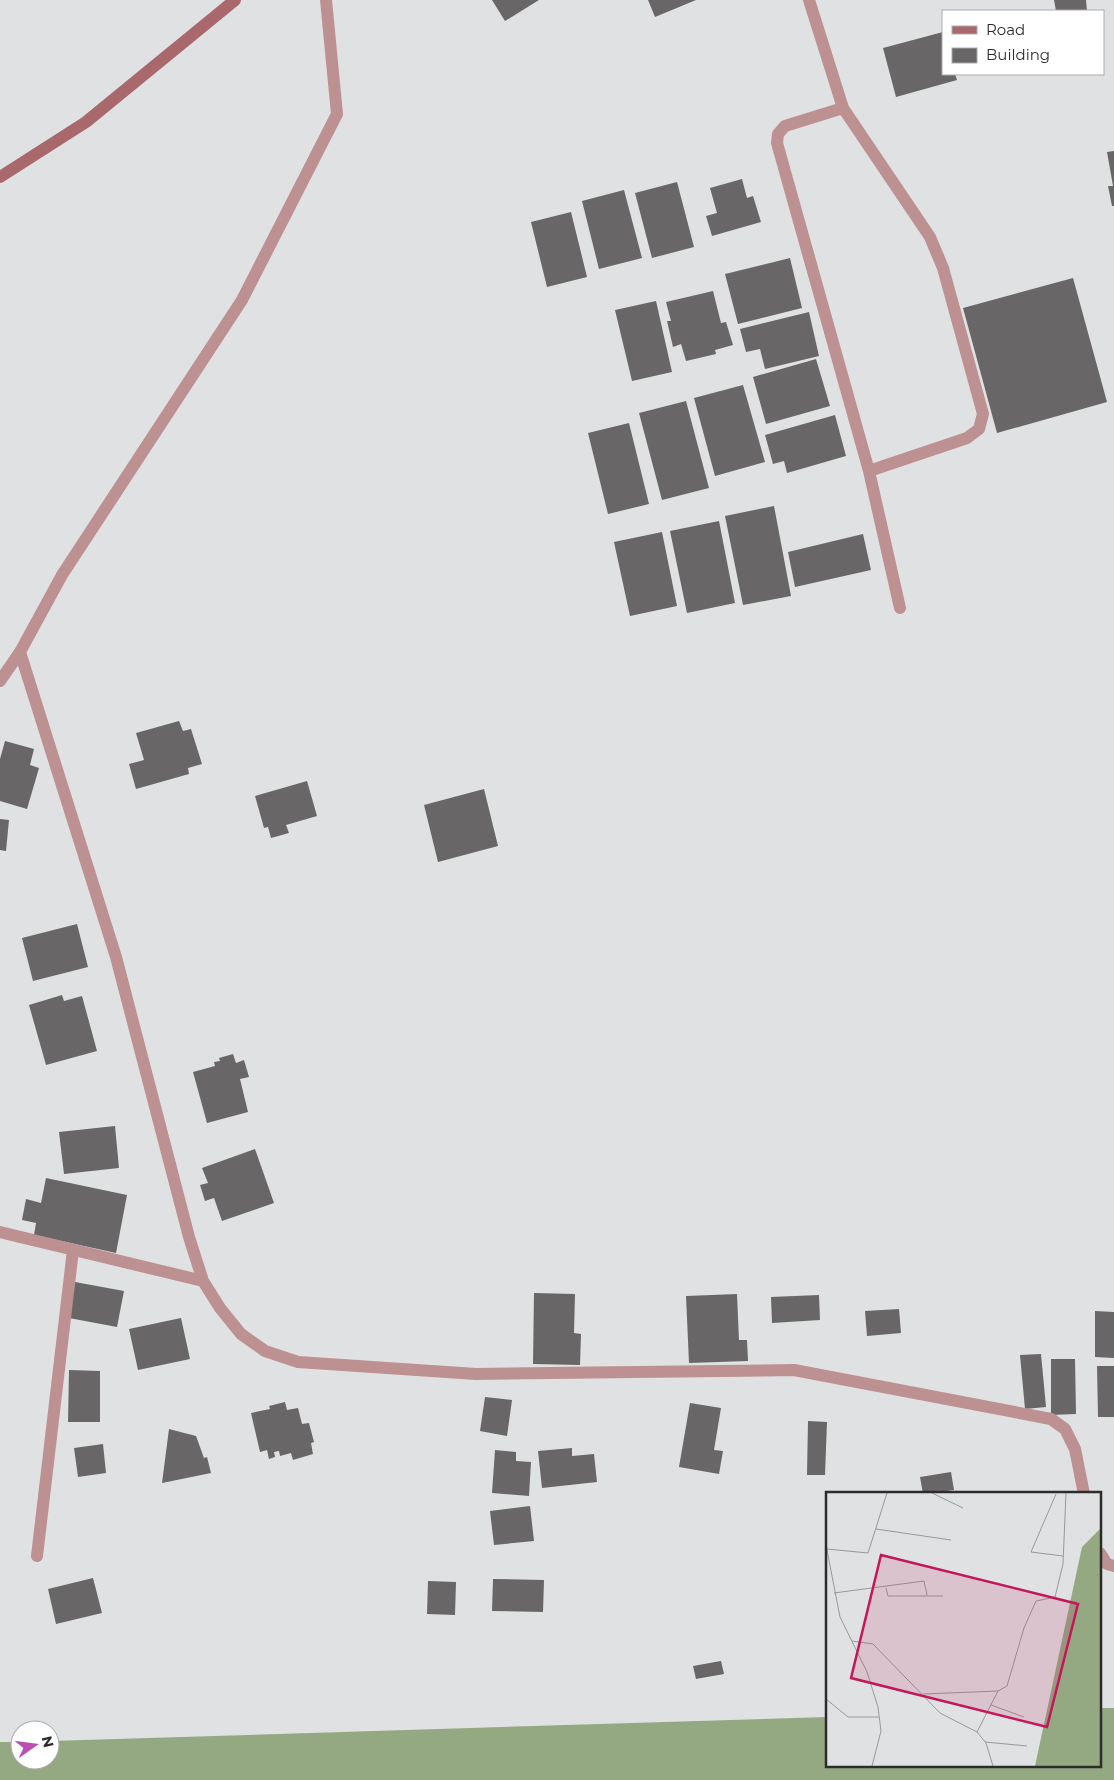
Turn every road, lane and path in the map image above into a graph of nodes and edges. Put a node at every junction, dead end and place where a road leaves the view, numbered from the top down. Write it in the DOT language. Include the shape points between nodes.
graph roads {
  1 [pos="235,0"];
  2 [pos="326,0"];
  3 [pos="809,0"];
  4 [pos="843,108"];
  5 [pos="0,177"];
  6 [pos="869,471"];
  7 [pos="900,608"];
  8 [pos="20,652"];
  9 [pos="0,681"];
  10 [pos="0,1232"];
  11 [pos="73,1250"];
  12 [pos="203,1281"];
  13 [pos="1084,1492"];
  14 [pos="37,1556"];
  15 [pos="1102,1556"];
  16 [pos="1114,1566"];
  1 -- 5 [label="main road" via="86,122"];
  2 -- 8 [label="street" via="337,114 242,300 62,575"];
  3 -- 4 [label="street"];
  4 -- 6 [label="street" via="785,126 778,134 777,142"];
  4 -- 6 [label="street" via="930,237 943,268 983,414 979,429 967,438"];
  6 -- 7 [label="street"];
  8 -- 9 [label="street"];
  8 -- 12 [label="street" via="116,957"];
  10 -- 11 [label="street"];
  11 -- 12 [label="street"];
  11 -- 14 [label="street"];
  12 -- 13 [label="street" via="241,1334 265,1351 298,1362 476,1374 794,1370 1051,1419 1066,1430 1075,1449"];
  15 -- 16 [label="street" via="1107,1564"];
}
